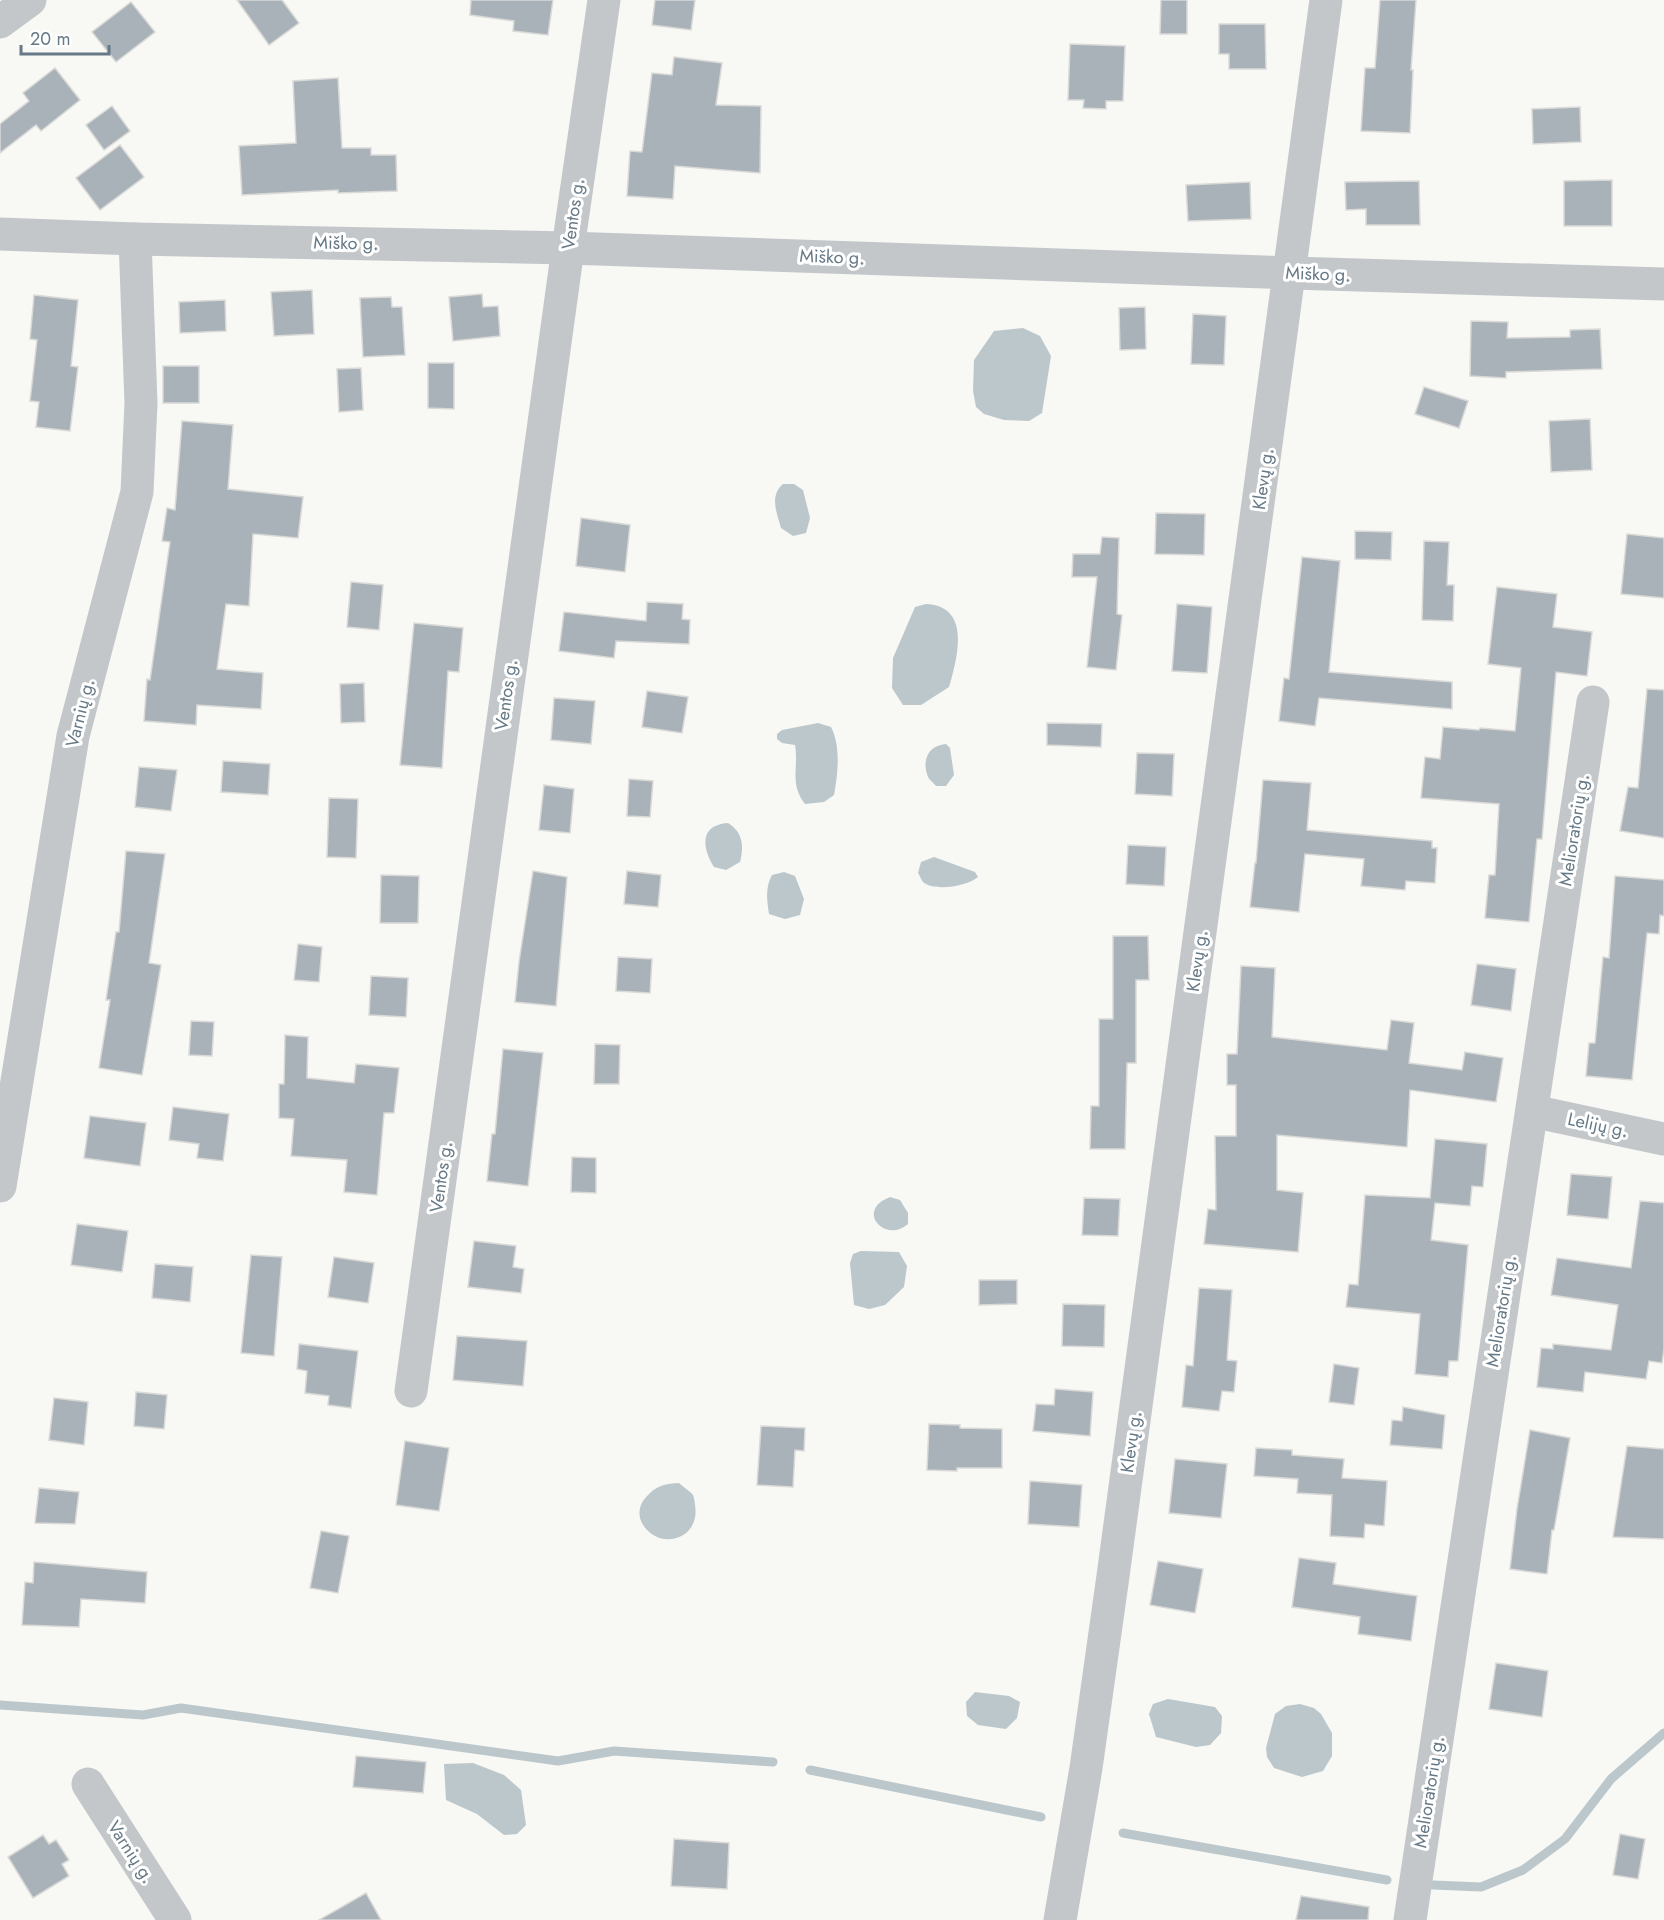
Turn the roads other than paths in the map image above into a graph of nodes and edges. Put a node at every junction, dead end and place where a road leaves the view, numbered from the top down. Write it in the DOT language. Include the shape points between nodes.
graph roads {
  1 [pos="30,0"];
  2 [pos="604,0"];
  3 [pos="1326,0"];
  4 [pos="0,22"];
  5 [pos="0,234"];
  6 [pos="135,239"];
  7 [pos="568,248"];
  8 [pos="1291,273"];
  9 [pos="1664,284"];
  10 [pos="1593,702"];
  11 [pos="1532,1111"];
  12 [pos="1664,1139"];
  13 [pos="0,1186"];
  14 [pos="411,1391"];
  15 [pos="88,1784"];
  16 [pos="175,1920"];
  17 [pos="1060,1920"];
  18 [pos="1410,1920"];
  1 -- 4 [label="street"];
  2 -- 7 [label="street, Ventos g."];
  3 -- 8 [label="street, Klevų g."];
  5 -- 6 [label="street, Miško g."];
  6 -- 7 [label="street, Miško g."];
  6 -- 13 [label="street, Varnių g." via="141,403 137,492 73,736"];
  7 -- 8 [label="street, Miško g."];
  7 -- 14 [label="street, Ventos g."];
  8 -- 9 [label="street, Miško g."];
  8 -- 17 [label="street, Klevų g." via="1113,1576"];
  10 -- 11 [label="street, Melioratorių g."];
  11 -- 12 [label="street, Lelijų g."];
  11 -- 18 [label="street, Melioratorių g."];
  15 -- 16 [label="street, Varnių g."];
}
